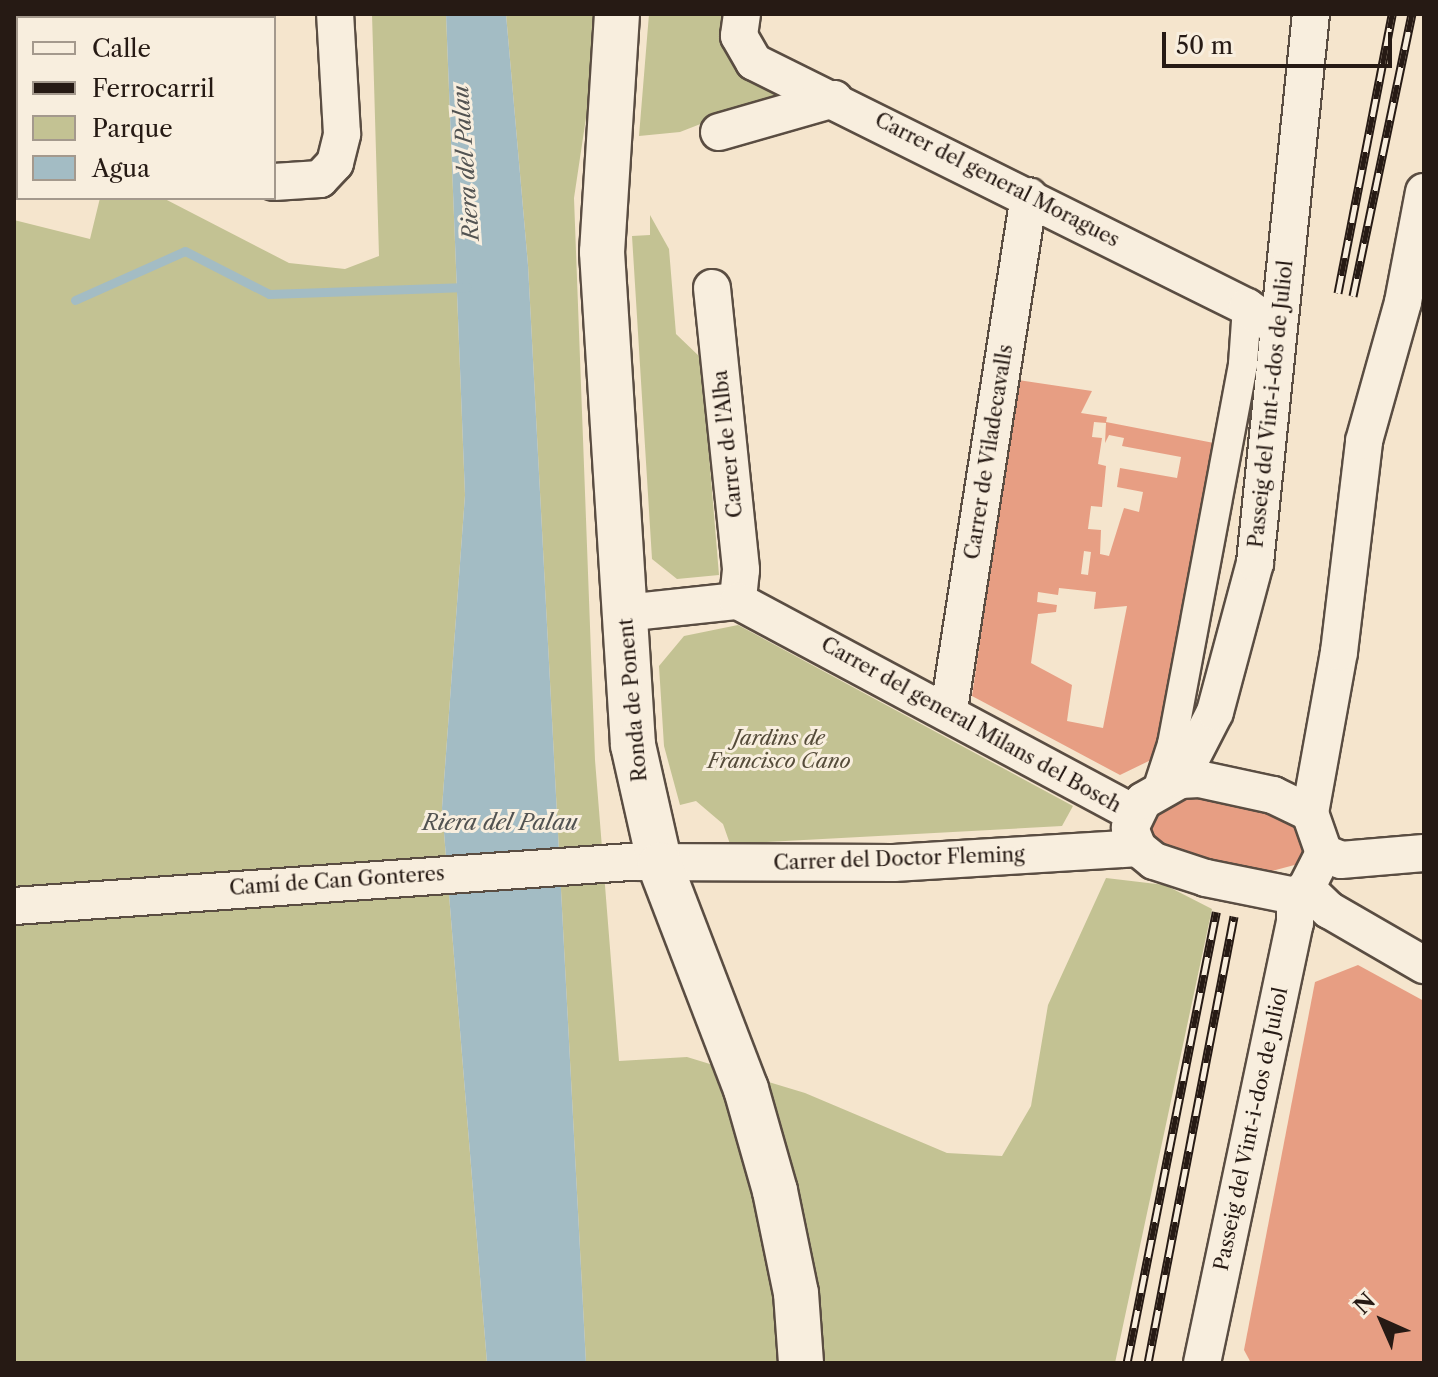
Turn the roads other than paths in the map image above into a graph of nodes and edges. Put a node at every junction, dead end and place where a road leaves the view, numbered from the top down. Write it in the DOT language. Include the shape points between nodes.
graph roads {
  1 [pos="335,14"];
  2 [pos="617,14"];
  3 [pos="1311,14"];
  4 [pos="742,16"];
  5 [pos="834,99"];
  6 [pos="719,132"];
  7 [pos="276,182"];
  8 [pos="1424,192"];
  9 [pos="1029,196"];
  10 [pos="712,288"];
  11 [pos="1247,307"];
  12 [pos="1278,329"];
  13 [pos="738,601"];
  14 [pos="625,613"];
  15 [pos="949,709"];
  16 [pos="1152,808"];
  17 [pos="1310,813"];
  18 [pos="1324,853"];
  19 [pos="1424,853"];
  20 [pos="645,864"];
  21 [pos="1301,892"];
  22 [pos="14,906"];
  23 [pos="1424,965"];
  24 [pos="801,1363"];
  25 [pos="1202,1363"];
  1 -- 7 [label="street" via="342,134 335,163 320,179"];
  2 -- 14 [label="main road, Ronda de Ponent" via="602,252"];
  3 -- 12 [label="street, Passeig del Vint-i-dos de Juliol"];
  4 -- 5 [label="street, Carrer del general Moragues" via="739,36 754,62"];
  5 -- 6 [label="street"];
  5 -- 9 [label="street, Carrer del general Moragues"];
  8 -- 17 [label="street" via="1403,302 1364,441 1339,652"];
  9 -- 11 [label="street, Carrer del general Moragues"];
  9 -- 15 [label="street, Carrer de Viladecavalls"];
  10 -- 13 [label="street, Carrer de l'Alba" via="741,570"];
  11 -- 12 [label="street, Carrer del general Moragues"];
  11 -- 16 [label="street" via="1243,364 1178,714"];
  12 -- 16 [label="street, Passeig del Vint-i-dos de Juliol" via="1255,563 1215,712"];
  13 -- 14 [label="street"];
  13 -- 15 [label="street, Carrer del general Milans del Bosch"];
  14 -- 20 [label="main road, Ronda de Ponent"];
  15 -- 16 [label="street, Carrer del general Milans del Bosch"];
  16 -- 17 [label="street" via="1273,795"];
  16 -- 20 [label="street, Carrer del Doctor Fleming" via="894,863"];
  16 -- 21 [label="street, Carrer del general Milans del Bosch" via="1154,861 1206,878"];
  17 -- 18 [label="street"];
  18 -- 19 [label="street" via="1341,860"];
  18 -- 21 [label="street"];
  20 -- 22 [label="street, Camí de Can Gonteres" via="409,875"];
  20 -- 24 [label="main road, Ronda de Ponent" via="763,1146 790,1262"];
  21 -- 23 [label="street"];
  21 -- 25 [label="street, Passeig del Vint-i-dos de Juliol"];
}
